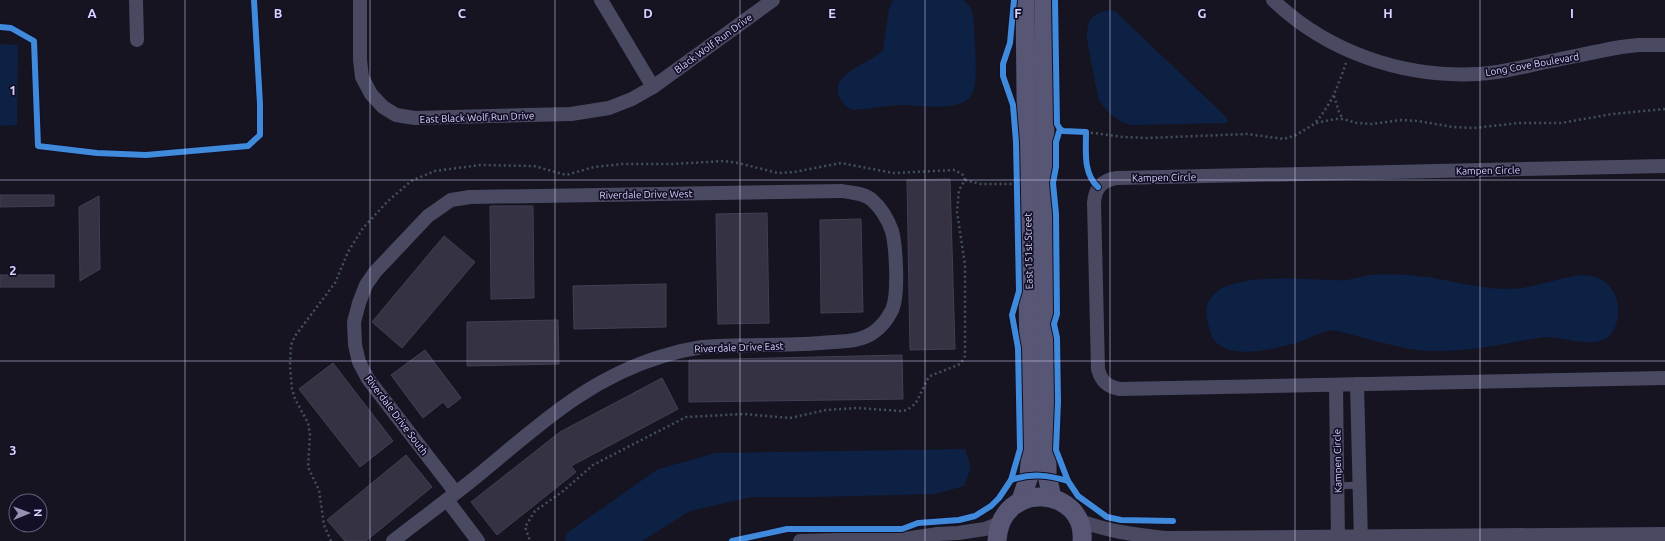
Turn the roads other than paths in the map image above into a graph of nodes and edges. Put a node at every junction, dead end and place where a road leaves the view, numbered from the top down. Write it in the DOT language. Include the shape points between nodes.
graph roads {
  1 [pos="136,0"];
  2 [pos="360,0"];
  3 [pos="601,0"];
  4 [pos="773,0"];
  5 [pos="1026,0"];
  6 [pos="1044,0"];
  7 [pos="1273,0"];
  8 [pos="137,40"];
  9 [pos="1665,45"];
  10 [pos="653,87"];
  11 [pos="1665,166"];
  12 [pos="842,191"];
  13 [pos="451,200"];
  14 [pos="1665,378"];
  15 [pos="1357,384"];
  16 [pos="1336,385"];
  17 [pos="1360,485"];
  18 [pos="1337,486"];
  19 [pos="452,497"];
  20 [pos="1052,498"];
  21 [pos="1021,500"];
  22 [pos="1078,520"];
  23 [pos="998,532"];
  24 [pos="1665,534"];
  25 [pos="911,538"];
  26 [pos="1164,538"];
  27 [pos="1338,539"];
  28 [pos="1361,539"];
  29 [pos="393,541"];
  30 [pos="478,541"];
  31 [pos="800,541"];
  32 [pos="927,541"];
  33 [pos="1082,541"];
  34 [pos="1142,541"];
  1 -- 8 [label="street"];
  2 -- 10 [label="street, East Black Wolf Run Drive" via="362,76 371,94 383,107 396,115 415,118 571,114 609,108"];
  3 -- 10 [label="street"];
  4 -- 10 [label="street, Black Wolf Run Drive"];
  5 -- 21 [label="street, East 151st Street" via="1030,463 1029,476"];
  6 -- 20 [label="street, East 151st Street" via="1046,454"];
  7 -- 9 [label="street, Long Cove Boulevard" via="1300,24 1350,51 1400,68 1433,73 1479,74 1621,47"];
  11 -- 16 [label="street, Kampen Circle" via="1117,178 1106,180 1098,187 1094,203 1098,369 1108,386 1120,389"];
  12 -- 13 [label="street, Riverdale Drive West" via="477,197"];
  12 -- 19 [label="street, Riverdale Drive East" via="858,193 871,199 892,231 896,258 896,296 884,322 873,332 860,339 847,341 694,348 643,362 603,380 568,402"];
  13 -- 19 [label="street, Riverdale Drive South" via="428,216 366,285 354,322 354,345 368,379"];
  14 -- 15 [label="street, Kampen Circle"];
  15 -- 16 [label="street, Kampen Circle"];
  15 -- 17 [label="street"];
  16 -- 18 [label="street, Kampen Circle"];
  17 -- 18 [label="lane"];
  17 -- 28 [label="street"];
  18 -- 27 [label="street, Kampen Circle"];
  19 -- 29 [label="street, Riverdale Drive East"];
  19 -- 30 [label="street, Riverdale Drive South"];
  20 -- 21 [label="street" via="1036,496"];
  20 -- 22 [label="street" via="1072,510"];
  21 -- 23 [label="street" via="1008,510"];
  22 -- 26 [label="street" via="1102,529"];
  22 -- 33 [label="street"];
  23 -- 25 [label="street" via="985,529"];
  24 -- 28 [label="street"];
  25 -- 31 [label="street"];
  25 -- 32 [label="street"];
  26 -- 27 [label="street"];
  26 -- 34 [label="street"];
  27 -- 28 [label="street"];
}
